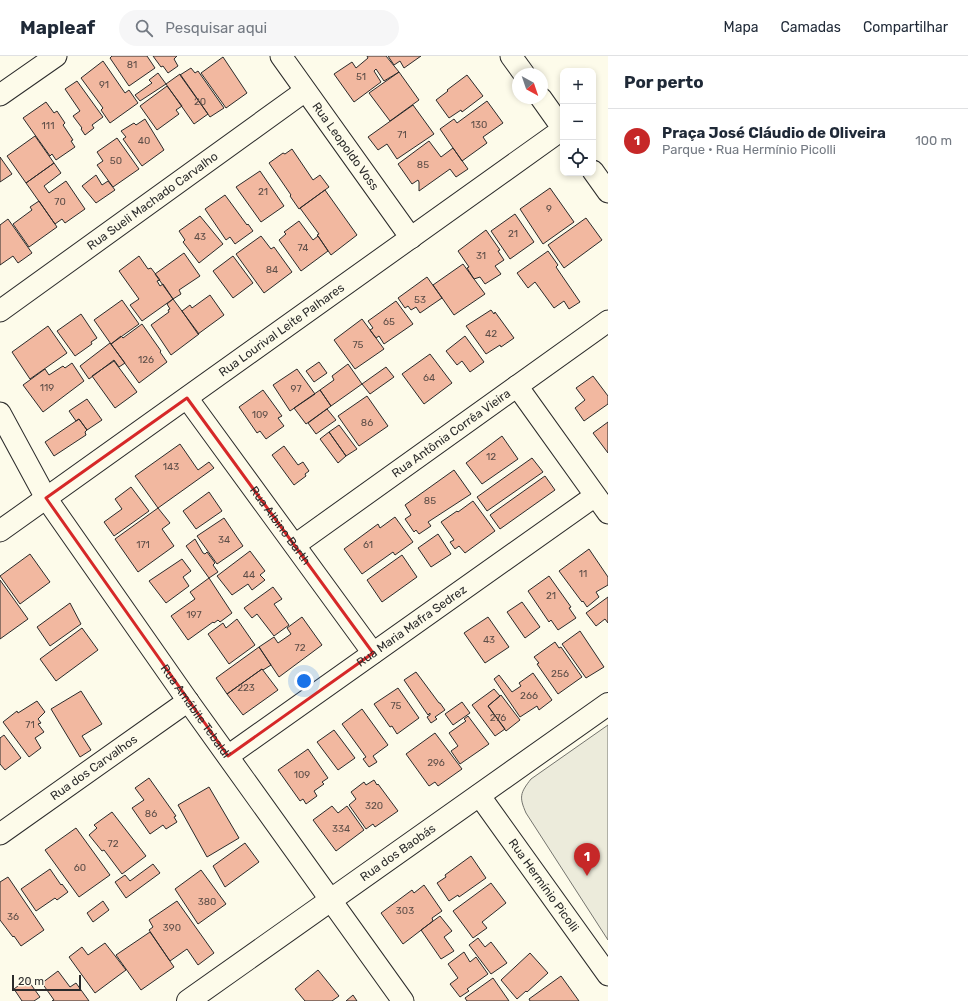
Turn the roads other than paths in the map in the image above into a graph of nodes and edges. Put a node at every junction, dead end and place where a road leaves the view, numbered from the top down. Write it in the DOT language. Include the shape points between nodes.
graph roads {
  1 [pos="56,56"];
  2 [pos="280,56"];
  3 [pos="511,56"];
  4 [pos="520,68"];
  5 [pos="305,91"];
  6 [pos="0,95"];
  7 [pos="545,104"];
  8 [pos="560,125"];
  9 [pos="560,131"];
  10 [pos="596,175"];
  11 [pos="608,192"];
  12 [pos="411,238"];
  13 [pos="0,311"];
  14 [pos="608,322"];
  15 [pos="517,386"];
  16 [pos="187,398"];
  17 [pos="0,413"];
  18 [pos="595,496"];
  19 [pos="46,498"];
  20 [pos="608,513"];
  21 [pos="0,531"];
  22 [pos="295,545"];
  23 [pos="373,653"];
  24 [pos="188,701"];
  25 [pos="608,704"];
  26 [pos="228,756"];
  27 [pos="479,795"];
  28 [pos="0,834"];
  29 [pos="330,900"];
  30 [pos="608,975"];
  31 [pos="188,1001"];
  32 [pos="403,1001"];
  1 -- 6 [label="street"];
  2 -- 5 [label="street, Rua Leopoldo Voss"];
  3 -- 4 [label="street"];
  5 -- 12 [label="street, Rua Leopoldo Voss"];
  5 -- 13 [label="street, Rua Sueli Machado Carvalho"];
  7 -- 8 [label="street"];
  9 -- 12 [label="street, Rua Lourival Leite Palhares"];
  10 -- 11 [label="street"];
  12 -- 16 [label="street, Rua Lourival Leite Palhares"];
  14 -- 15 [label="street, Rua Antônia Corrêa Vieira"];
  15 -- 18 [label="street"];
  15 -- 22 [label="street, Rua Antônia Corrêa Vieira"];
  16 -- 19 [label="street, Rua Lourival Leite Palhares"];
  16 -- 22 [label="street, Rua Albino Barth"];
  17 -- 19 [label="street, Rua Amábile Tebaldi"];
  18 -- 20 [label="street"];
  18 -- 23 [label="street, Rua Maria Mafra Sedrez"];
  19 -- 21 [label="street, Rua Lourival Leite Palhares"];
  19 -- 24 [label="street, Rua Amábile Tebaldi"];
  22 -- 23 [label="street, Rua Albino Barth"];
  23 -- 26 [label="street, Rua Maria Mafra Sedrez"];
  24 -- 26 [label="street, Rua Amábile Tebaldi"];
  24 -- 28 [label="street, Rua dos Carvalhos"];
  25 -- 27 [label="street, Rua dos Baobás"];
  26 -- 29 [label="street, Rua Amábile Tebaldi"];
  27 -- 29 [label="street, Rua dos Baobás"];
  27 -- 30 [label="street, Rua Hermínio Picolli"];
  29 -- 31 [label="street, Rua dos Baobás"];
  29 -- 32 [label="street, Rua Amábile Tebaldi"];
}
